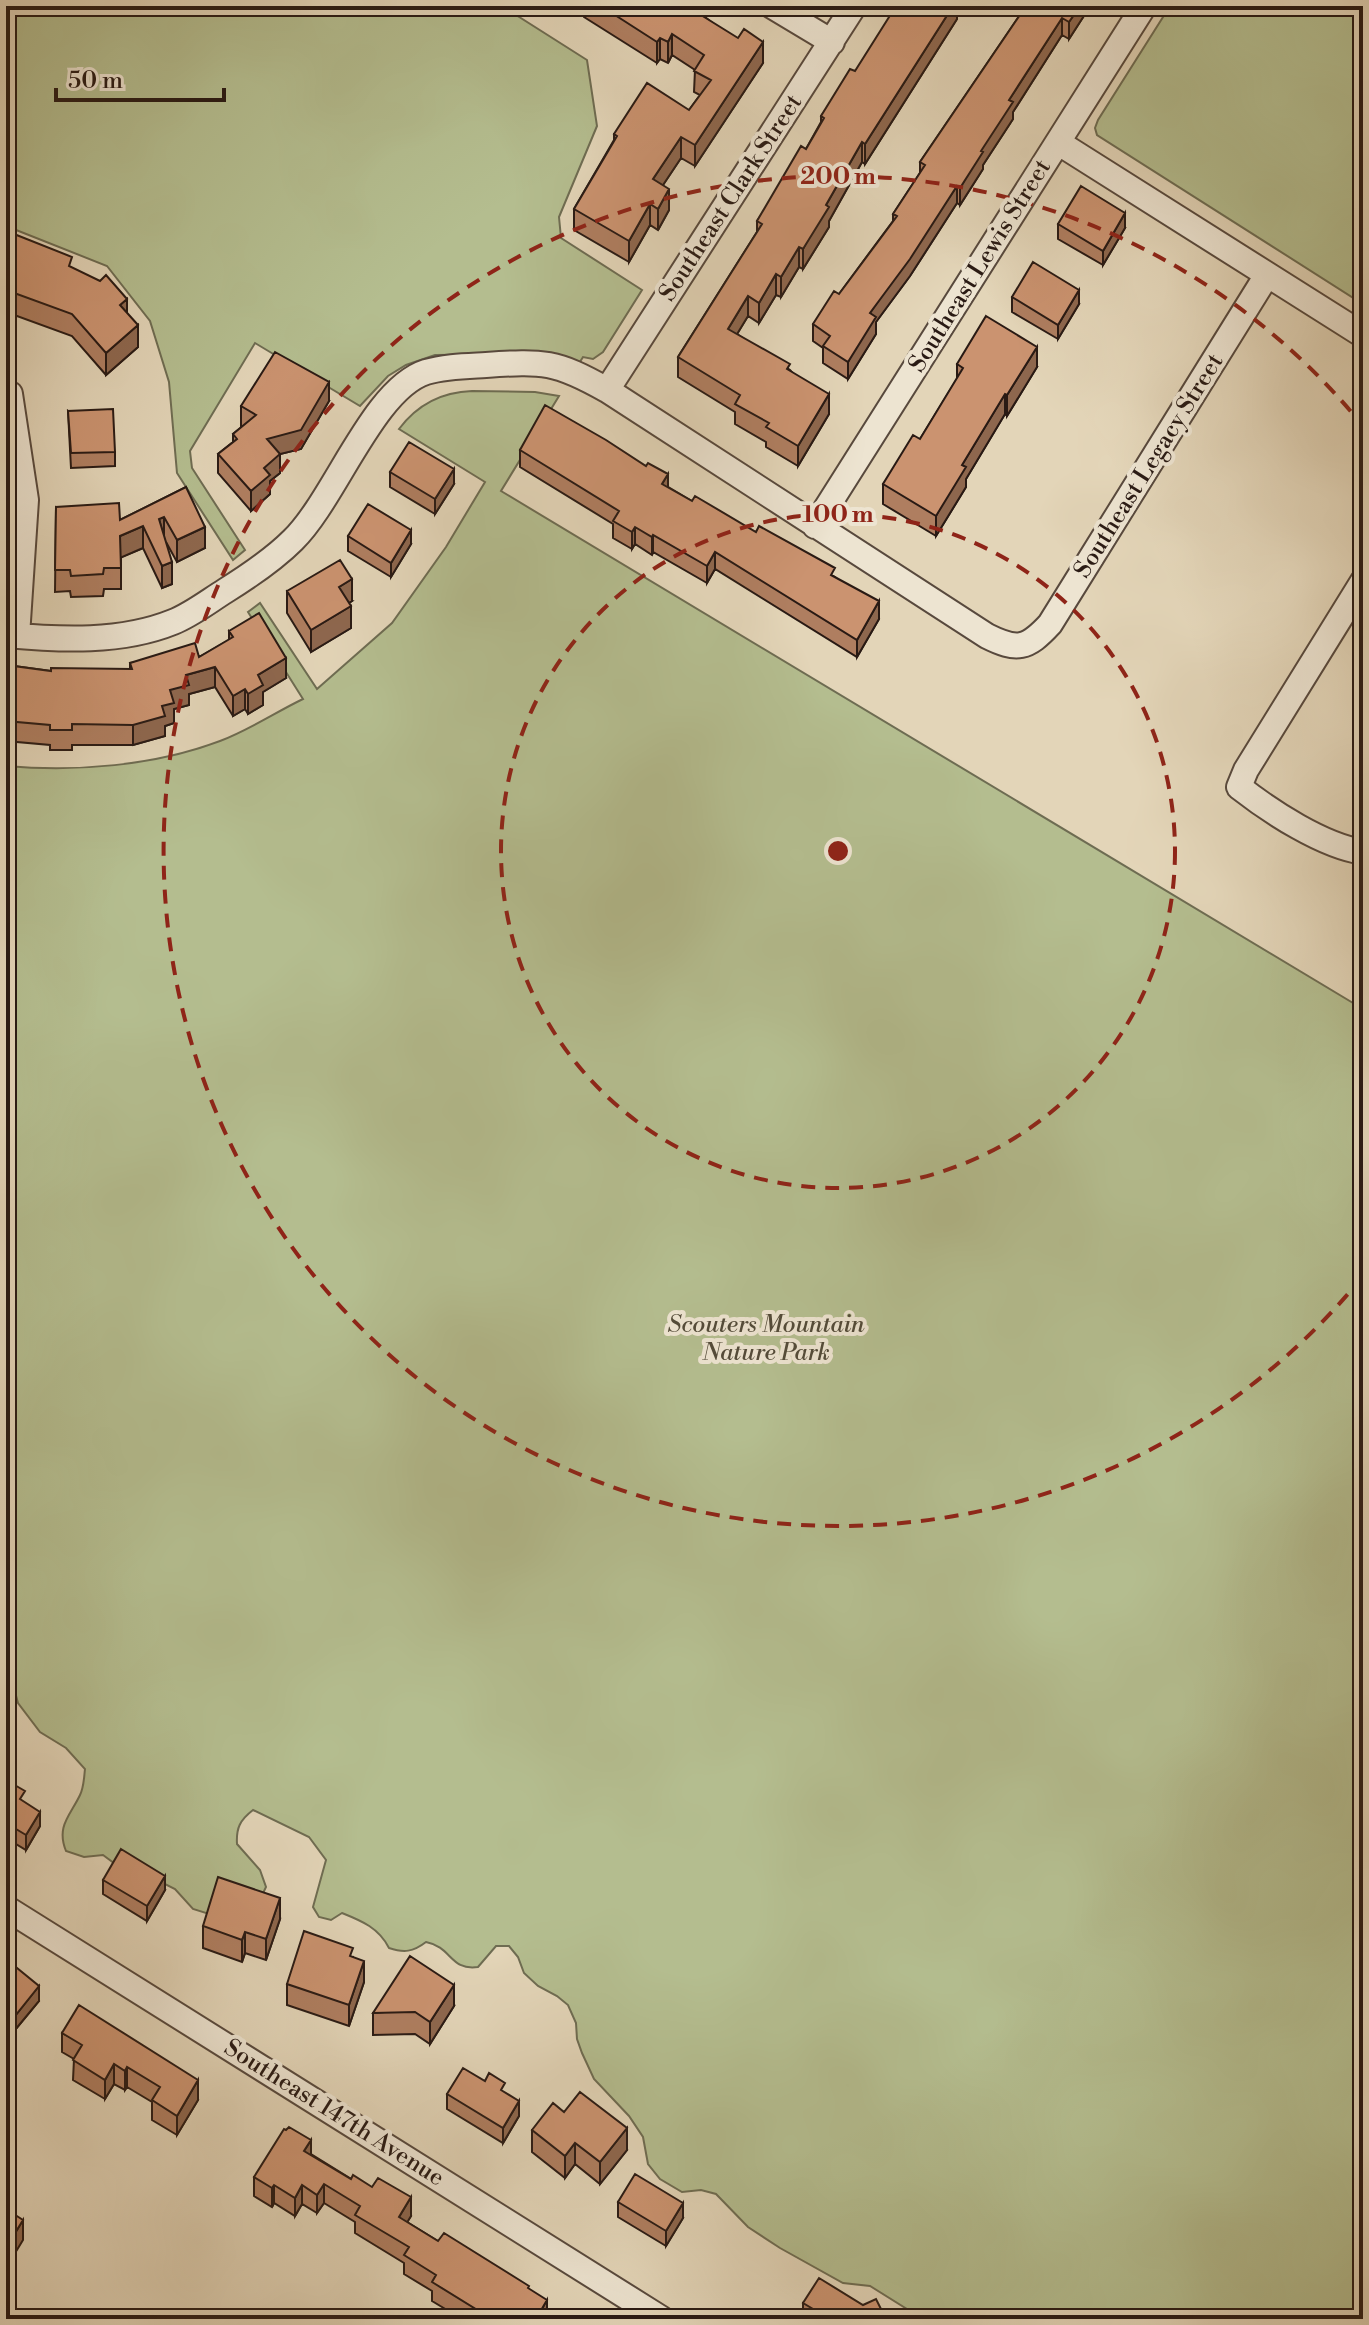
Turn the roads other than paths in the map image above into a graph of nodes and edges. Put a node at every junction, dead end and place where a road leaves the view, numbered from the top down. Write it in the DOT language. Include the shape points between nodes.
graph roads {
  1 [pos="772,6"];
  2 [pos="854,6"];
  3 [pos="1144,6"];
  4 [pos="832,42"];
  5 [pos="1059,143"];
  6 [pos="1267,275"];
  7 [pos="1363,335"];
  8 [pos="607,390"];
  9 [pos="10,394"];
  10 [pos="815,526"];
  11 [pos="1363,581"];
  12 [pos="11,636"];
  13 [pos="1363,852"];
  14 [pos="6,1908"];
  15 [pos="662,2319"];
  1 -- 4 [label="street"];
  2 -- 4 [label="street, Southeast Clark Street"];
  3 -- 5 [label="street, Southeast Lewis Street"];
  4 -- 8 [label="street, Southeast Clark Street"];
  5 -- 6 [label="street"];
  5 -- 10 [label="street, Southeast Lewis Street"];
  6 -- 7 [label="street"];
  6 -- 10 [label="street, Southeast Legacy Street" via="1037,639 1021,647 1002,644"];
  8 -- 10 [label="street"];
  8 -- 12 [label="street" via="574,371 538,361 424,372 402,385 380,410 294,540 247,577 175,622 128,635"];
  9 -- 12 [label="street" via="26,500"];
  11 -- 13 [label="street" via="1239,787 1329,842"];
  14 -- 15 [label="street, Southeast 147th Avenue"];
}
